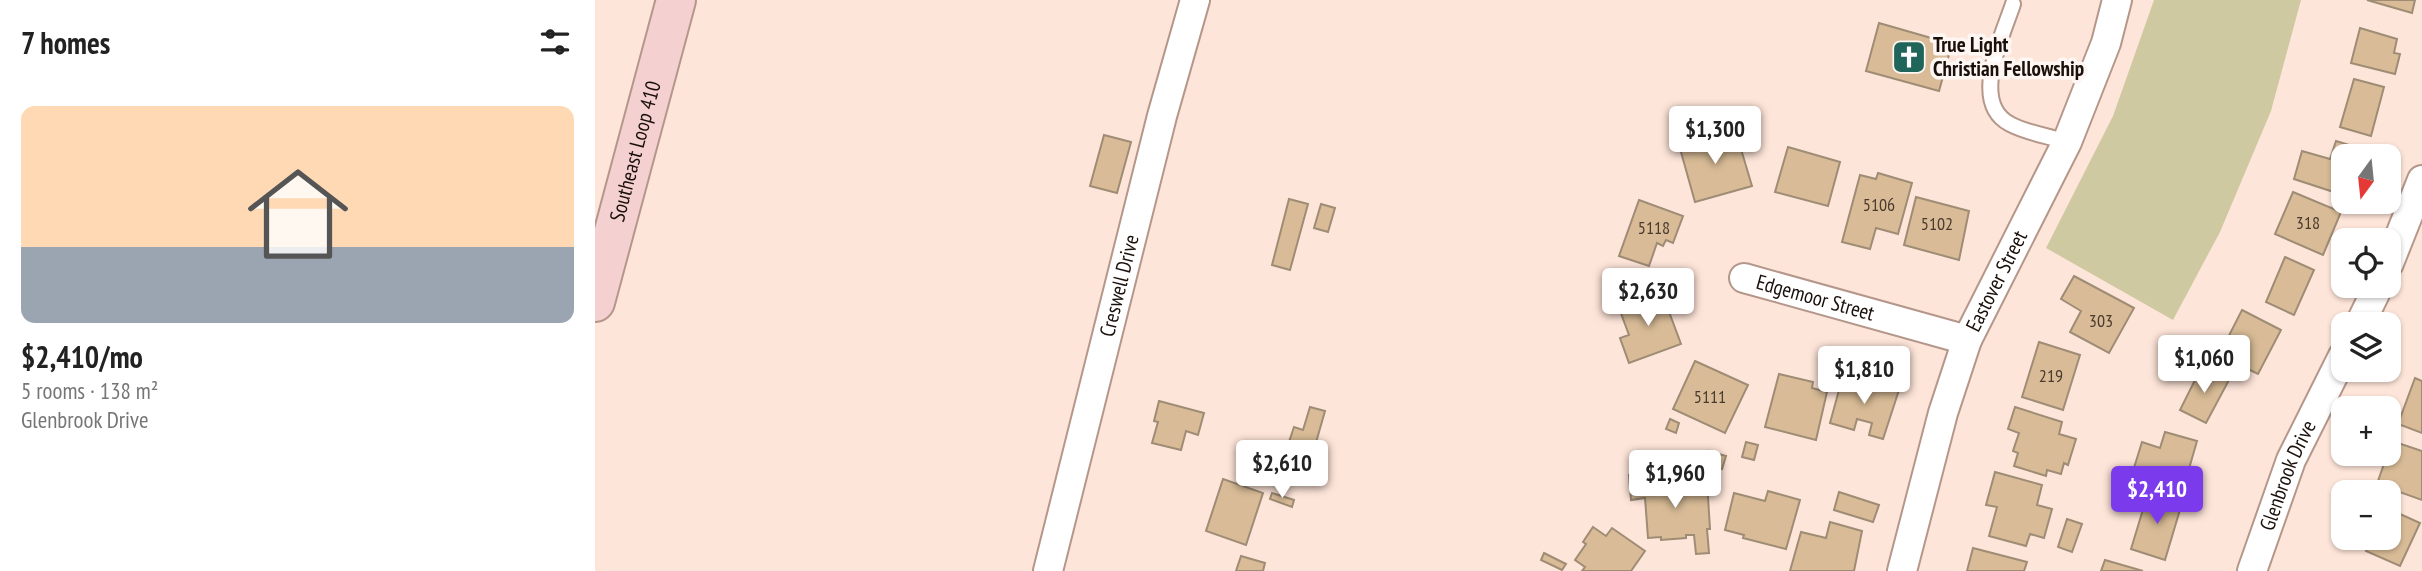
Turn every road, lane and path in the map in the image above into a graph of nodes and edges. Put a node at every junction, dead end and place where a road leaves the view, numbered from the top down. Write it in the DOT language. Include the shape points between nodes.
graph roads {
  1 [pos="677,0"];
  2 [pos="1195,0"];
  3 [pos="2117,0"];
  4 [pos="2013,4"];
  5 [pos="2067,142"];
  6 [pos="2422,180"];
  7 [pos="2401,234"];
  8 [pos="1744,278"];
  9 [pos="595,302"];
  10 [pos="1967,340"];
  11 [pos="2331,380"];
  12 [pos="2253,565"];
  13 [pos="1048,571"];
  14 [pos="1902,571"];
  1 -- 9 [label="main road, Southeast Loop 410"];
  2 -- 13 [label="street, Creswell Drive"];
  3 -- 5 [label="street, Eastover Street" via="2106,44"];
  4 -- 5 [label="lane" via="1991,70 1989,97 2008,124"];
  5 -- 10 [label="street, Eastover Street"];
  6 -- 7 [label="street"];
  8 -- 10 [label="street, Edgemoor Street"];
  10 -- 14 [label="street, Eastover Street"];
  11 -- 12 [label="street, Glenbrook Drive" via="2291,460"];
}
